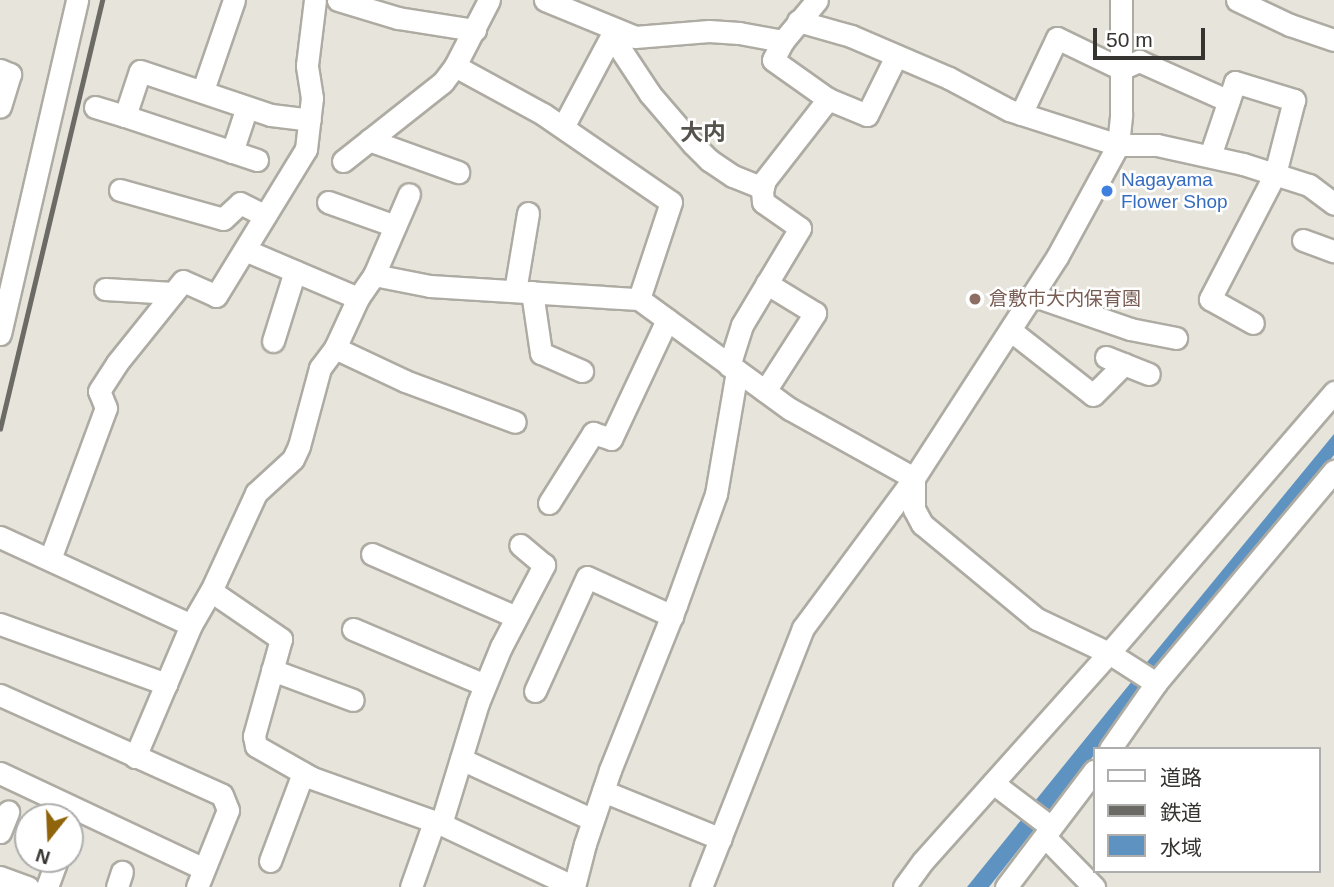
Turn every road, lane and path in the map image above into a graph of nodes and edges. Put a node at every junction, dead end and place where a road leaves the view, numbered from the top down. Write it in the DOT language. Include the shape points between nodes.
graph roads {
  1 [pos="77,0"];
  2 [pos="234,0"];
  3 [pos="315,0"];
  4 [pos="338,0"];
  5 [pos="488,0"];
  6 [pos="545,0"];
  7 [pos="817,0"];
  8 [pos="1121,0"];
  9 [pos="1237,0"];
  10 [pos="1266,6"];
  11 [pos="798,21"];
  12 [pos="475,30"];
  13 [pos="614,33"];
  14 [pos="1334,40"];
  15 [pos="783,41"];
  16 [pos="896,56"];
  17 [pos="454,66"];
  18 [pos="1121,69"];
  19 [pos="0,70"];
  20 [pos="203,90"];
  21 [pos="828,99"];
  22 [pos="1229,101"];
  23 [pos="0,106"];
  24 [pos="94,107"];
  25 [pos="247,107"];
  26 [pos="1021,114"];
  27 [pos="125,116"];
  28 [pos="310,120"];
  29 [pos="563,127"];
  30 [pos="369,140"];
  31 [pos="1118,145"];
  32 [pos="232,152"];
  33 [pos="1210,156"];
  34 [pos="257,160"];
  35 [pos="342,161"];
  36 [pos="458,172"];
  37 [pos="1275,174"];
  38 [pos="763,188"];
  39 [pos="120,190"];
  40 [pos="409,194"];
  41 [pos="1332,194"];
  42 [pos="328,202"];
  43 [pos="528,213"];
  44 [pos="265,216"];
  45 [pos="395,226"];
  46 [pos="1303,240"];
  47 [pos="245,250"];
  48 [pos="1334,251"];
  49 [pos="295,271"];
  50 [pos="374,275"];
  51 [pos="766,283"];
  52 [pos="105,289"];
  53 [pos="523,292"];
  54 [pos="173,293"];
  55 [pos="1032,295"];
  56 [pos="358,298"];
  57 [pos="639,299"];
  58 [pos="667,320"];
  59 [pos="1253,323"];
  60 [pos="1010,330"];
  61 [pos="0,334"];
  62 [pos="1176,338"];
  63 [pos="273,341"];
  64 [pos="335,348"];
  65 [pos="733,369"];
  66 [pos="582,371"];
  67 [pos="1149,374"];
  68 [pos="765,391"];
  69 [pos="1334,392"];
  70 [pos="515,422"];
  71 [pos="1334,471"];
  72 [pos="914,478"];
  73 [pos="549,503"];
  74 [pos="0,537"];
  75 [pos="520,545"];
  76 [pos="372,554"];
  77 [pos="50,559"];
  78 [pos="211,591"];
  79 [pos="672,616"];
  80 [pos="516,617"];
  81 [pos="0,624"];
  82 [pos="191,625"];
  83 [pos="353,629"];
  84 [pos="1109,653"];
  85 [pos="272,670"];
  86 [pos="1156,683"];
  87 [pos="166,684"];
  88 [pos="485,685"];
  89 [pos="535,691"];
  90 [pos="0,695"];
  91 [pos="353,700"];
  92 [pos="1111,747"];
  93 [pos="135,757"];
  94 [pos="461,759"];
  95 [pos="0,773"];
  96 [pos="303,773"];
  97 [pos="1092,773"];
  98 [pos="993,783"];
  99 [pos="603,791"];
  100 [pos="8,812"];
  101 [pos="593,820"];
  102 [pos="438,823"];
  103 [pos="1046,828"];
  104 [pos="0,832"];
  105 [pos="721,839"];
  106 [pos="270,861"];
  107 [pos="0,877"];
  108 [pos="200,878"];
  109 [pos="28,887"];
  110 [pos="411,887"];
  111 [pos="574,887"];
  112 [pos="701,887"];
  113 [pos="904,887"];
  114 [pos="1006,887"];
  115 [pos="1094,887"];
  1 -- 61 [label="street"];
  2 -- 20 [label="street"];
  3 -- 28 [label="street" via="307,65"];
  4 -- 12 [label="street" via="398,18"];
  5 -- 12 [label="street"];
  6 -- 13 [label="street"];
  7 -- 11 [label="street"];
  8 -- 18 [label="street"];
  9 -- 10 [label="street"];
  10 -- 14 [label="street"];
  11 -- 15 [label="street"];
  11 -- 16 [label="street" via="851,36"];
  12 -- 17 [label="street"];
  13 -- 15 [label="street" via="635,37 709,31"];
  13 -- 29 [label="street"];
  13 -- 38 [label="street" via="650,94 693,144 733,176"];
  15 -- 21 [label="street" via="773,60"];
  16 -- 21 [label="street" via="867,115"];
  16 -- 26 [label="street"];
  17 -- 29 [label="street"];
  17 -- 30 [label="street" via="443,82"];
  18 -- 22 [label="street" via="1139,61"];
  18 -- 26 [label="street" via="1057,38"];
  18 -- 31 [label="street"];
  19 -- 23 [label="street" via="10,74"];
  20 -- 25 [label="street"];
  20 -- 27 [label="street" via="140,71"];
  21 -- 38 [label="street" via="779,160"];
  22 -- 33 [label="street"];
  22 -- 37 [label="street" via="1236,82 1294,100"];
  24 -- 27 [label="street"];
  25 -- 28 [label="street"];
  25 -- 32 [label="street"];
  26 -- 31 [label="street"];
  27 -- 32 [label="street"];
  28 -- 44 [label="street" via="306,149"];
  29 -- 57 [label="street" via="671,202"];
  30 -- 35 [label="street"];
  30 -- 36 [label="street"];
  31 -- 33 [label="street" via="1157,145"];
  31 -- 55 [label="street"];
  32 -- 34 [label="street"];
  33 -- 37 [label="street"];
  37 -- 41 [label="street"];
  37 -- 59 [label="street" via="1210,299"];
  38 -- 51 [label="street" via="763,202 800,228"];
  39 -- 44 [label="street" via="223,219 240,203"];
  40 -- 45 [label="street"];
  42 -- 45 [label="street"];
  43 -- 53 [label="street"];
  44 -- 47 [label="street"];
  45 -- 50 [label="street"];
  46 -- 48 [label="street"];
  47 -- 49 [label="street"];
  47 -- 54 [label="street" via="216,296 183,281"];
  49 -- 56 [label="street"];
  49 -- 63 [label="street"];
  50 -- 53 [label="street" via="430,286"];
  50 -- 56 [label="street"];
  51 -- 65 [label="street" via="742,324"];
  51 -- 68 [label="street" via="815,313"];
  52 -- 54 [label="street"];
  53 -- 57 [label="street"];
  53 -- 66 [label="street" via="541,353"];
  54 -- 77 [label="street" via="99,391 106,408"];
  55 -- 60 [label="street"];
  55 -- 62 [label="street" via="1130,329"];
  56 -- 64 [label="street"];
  57 -- 58 [label="street"];
  58 -- 65 [label="street"];
  58 -- 73 [label="street" via="611,439 593,433"];
  60 -- 67 [label="street" via="1093,395 1115,361"];
  60 -- 72 [label="street"];
  64 -- 70 [label="street" via="405,381"];
  64 -- 78 [label="street" via="320,368 293,460 256,493"];
  65 -- 68 [label="street"];
  65 -- 79 [label="street" via="716,494"];
  68 -- 72 [label="street"];
  69 -- 84 [label="street"];
  71 -- 86 [label="street"];
  72 -- 84 [label="street" via="914,509 922,524 1037,619"];
  72 -- 105 [label="street" via="803,628"];
  74 -- 77 [label="street"];
  75 -- 80 [label="street" via="544,565"];
  76 -- 80 [label="street"];
  77 -- 82 [label="street"];
  78 -- 82 [label="street"];
  78 -- 85 [label="street" via="281,639"];
  79 -- 89 [label="street" via="587,577"];
  79 -- 99 [label="street"];
  80 -- 88 [label="street"];
  81 -- 87 [label="street"];
  82 -- 87 [label="street"];
  83 -- 88 [label="street"];
  84 -- 86 [label="street"];
  84 -- 98 [label="street"];
  85 -- 91 [label="street"];
  85 -- 96 [label="street" via="254,736 256,746"];
  86 -- 92 [label="street"];
  87 -- 93 [label="street"];
  88 -- 94 [label="street"];
  90 -- 93 [label="street"];
  93 -- 108 [label="street" via="222,795 228,810"];
  94 -- 101 [label="street"];
  94 -- 102 [label="street"];
  95 -- 108 [label="street"];
  96 -- 102 [label="street"];
  96 -- 106 [label="street"];
  97 -- 103 [label="street"];
  98 -- 103 [label="street"];
  98 -- 113 [label="street"];
  99 -- 101 [label="street"];
  99 -- 105 [label="street"];
  100 -- 104 [label="street"];
  101 -- 111 [label="street"];
  102 -- 110 [label="street"];
  102 -- 111 [label="street"];
  103 -- 114 [label="street"];
  103 -- 115 [label="street"];
  105 -- 112 [label="street"];
  107 -- 109 [label="street"];
}
